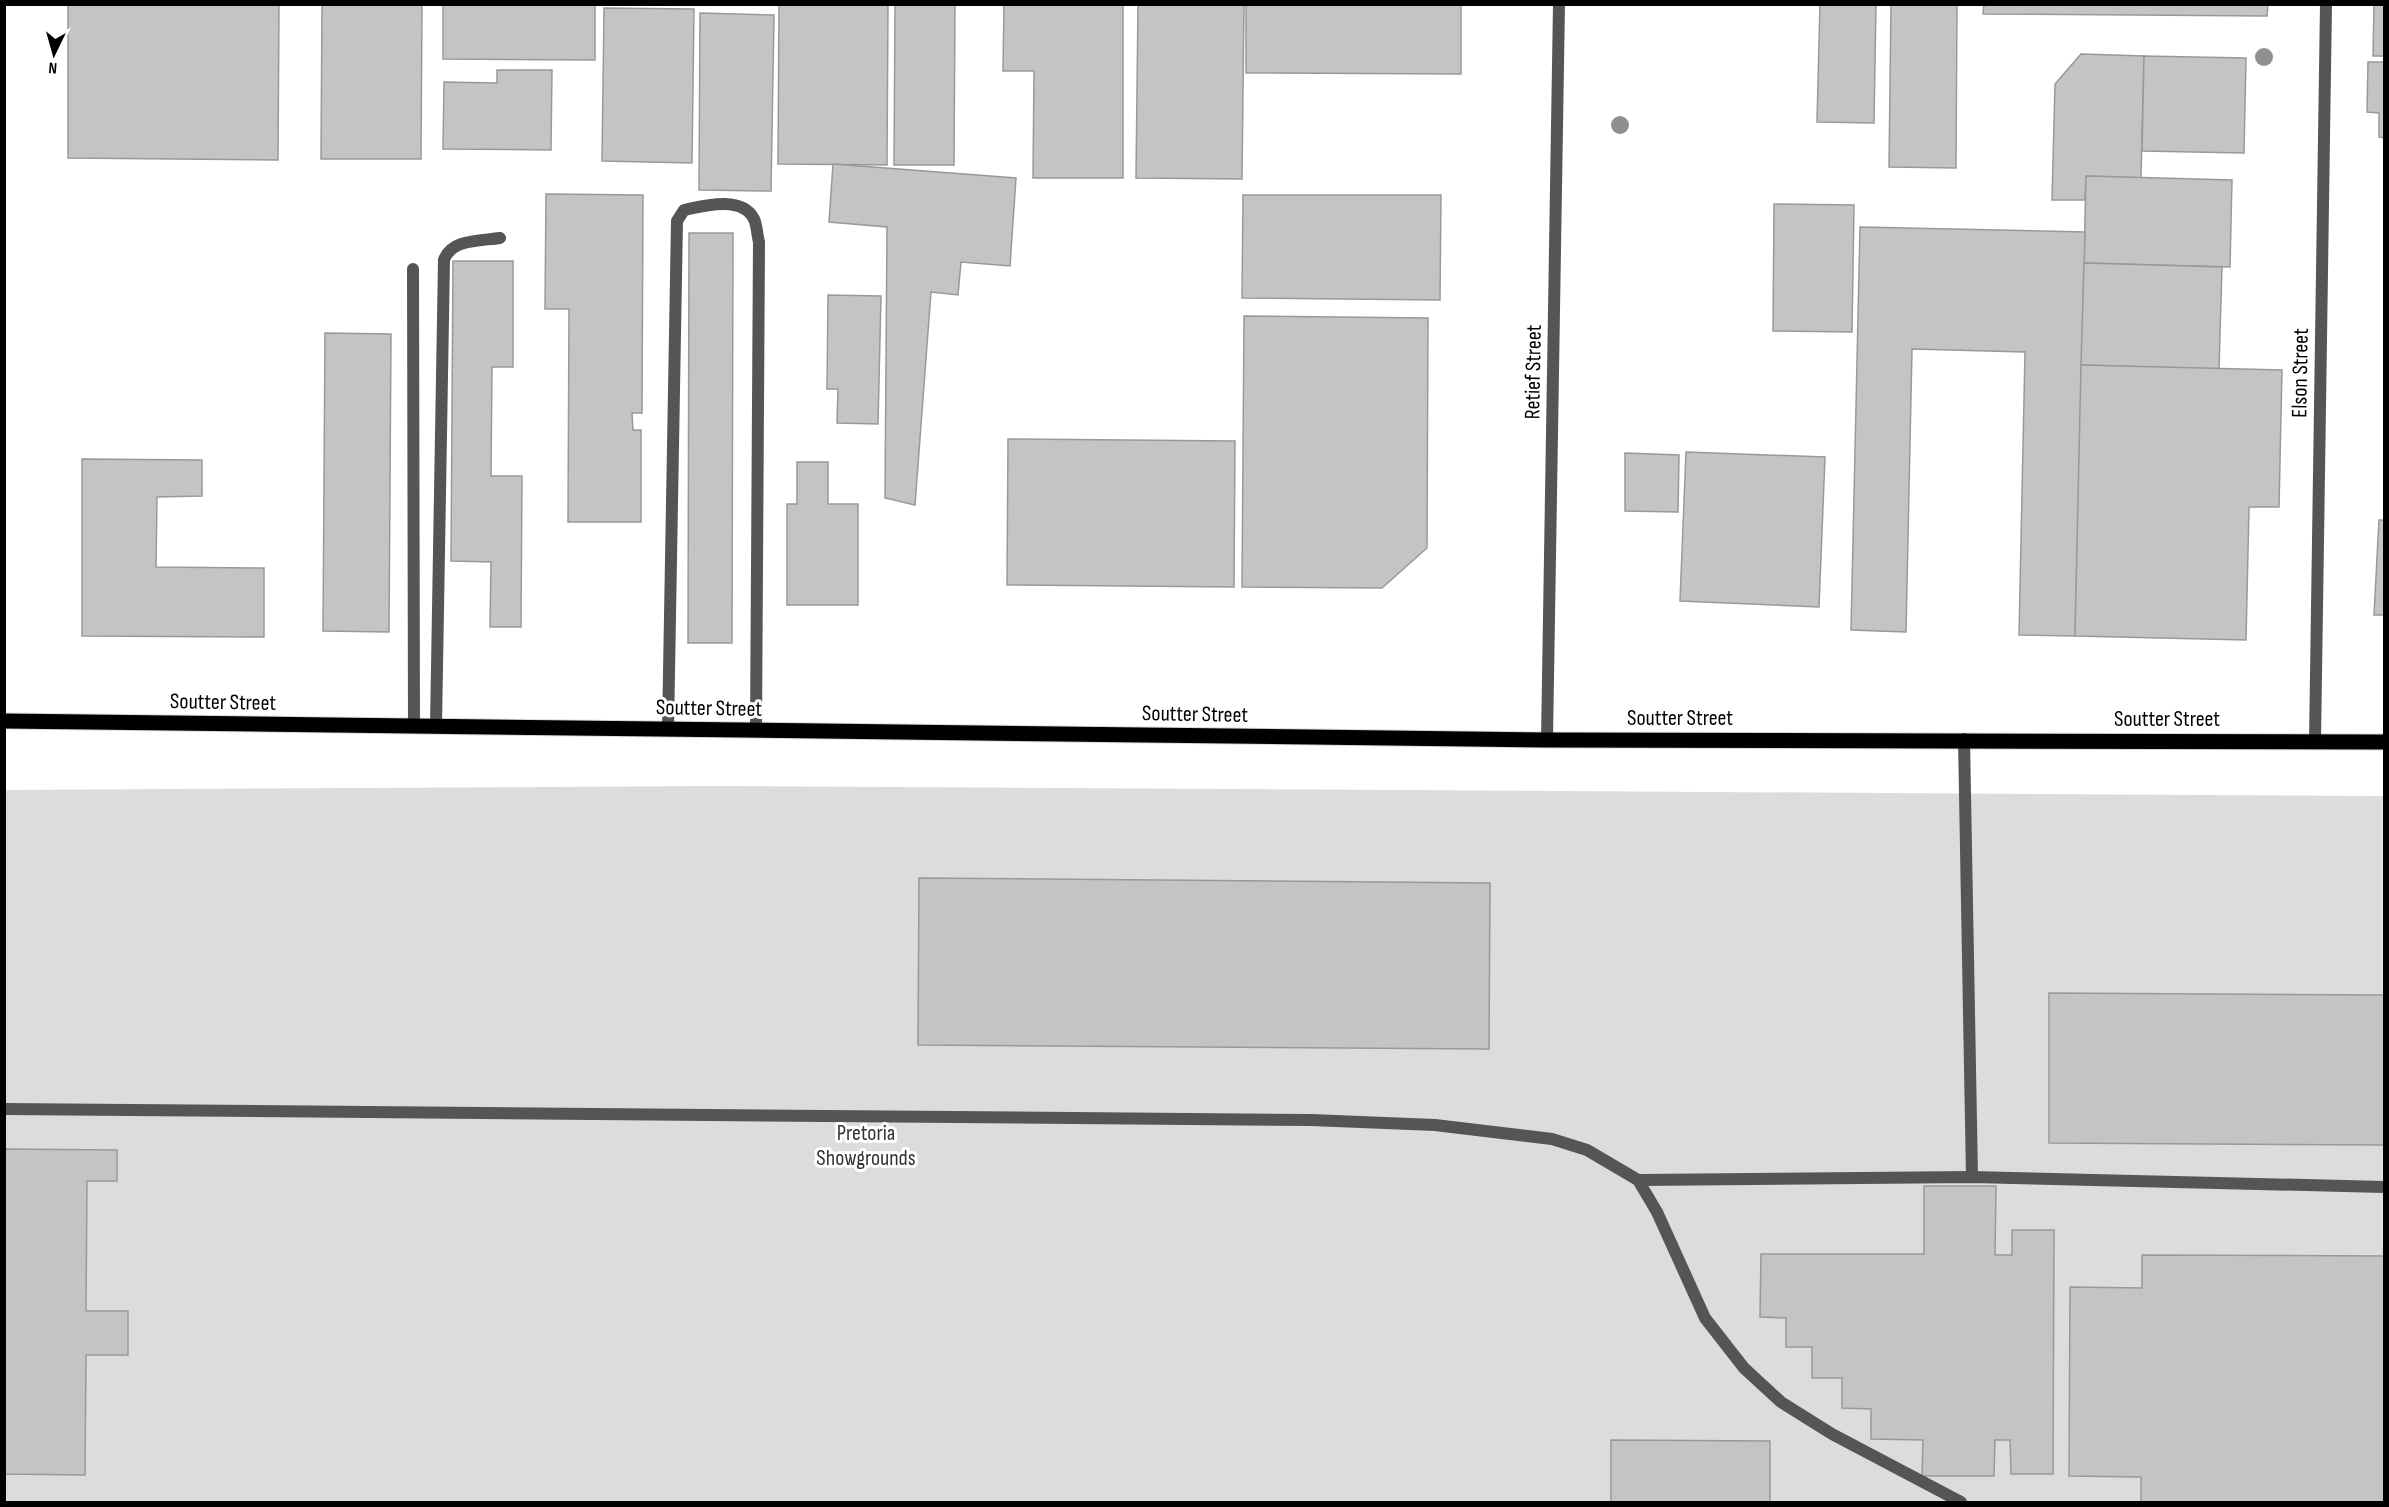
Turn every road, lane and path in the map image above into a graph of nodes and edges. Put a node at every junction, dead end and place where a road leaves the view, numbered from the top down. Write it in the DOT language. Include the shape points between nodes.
graph roads {
  1 [pos="1559,4"];
  2 [pos="2326,4"];
  3 [pos="500,238"];
  4 [pos="413,269"];
  5 [pos="4,721"];
  6 [pos="414,726"];
  7 [pos="436,726"];
  8 [pos="668,729"];
  9 [pos="756,730"];
  10 [pos="1964,739"];
  11 [pos="1547,740"];
  12 [pos="2315,742"];
  13 [pos="2385,742"];
  14 [pos="4,1109"];
  15 [pos="1972,1177"];
  16 [pos="1638,1180"];
  17 [pos="2385,1187"];
  18 [pos="1961,1503"];
  1 -- 11 [label="street, Retief Street"];
  2 -- 12 [label="street, Elson Street"];
  3 -- 7 [label="street" via="456,245 447,251 444,260"];
  4 -- 6 [label="street"];
  5 -- 6 [label="main road, Soutter Street"];
  6 -- 7 [label="main road, Soutter Street"];
  7 -- 8 [label="main road, Soutter Street"];
  8 -- 9 [label="main road, Soutter Street"];
  8 -- 9 [label="street" via="677,221 684,210 713,203 742,208 753,218 759,242"];
  9 -- 11 [label="main road, Soutter Street"];
  10 -- 11 [label="main road, Soutter Street"];
  10 -- 12 [label="main road, Soutter Street"];
  10 -- 15 [label="street"];
  12 -- 13 [label="main road, Soutter Street"];
  14 -- 16 [label="street" via="1311,1120 1435,1125 1552,1138 1587,1150"];
  15 -- 16 [label="street"];
  15 -- 17 [label="street"];
  16 -- 18 [label="street" via="1657,1212 1705,1318 1744,1368 1781,1402 1832,1434"];
}
